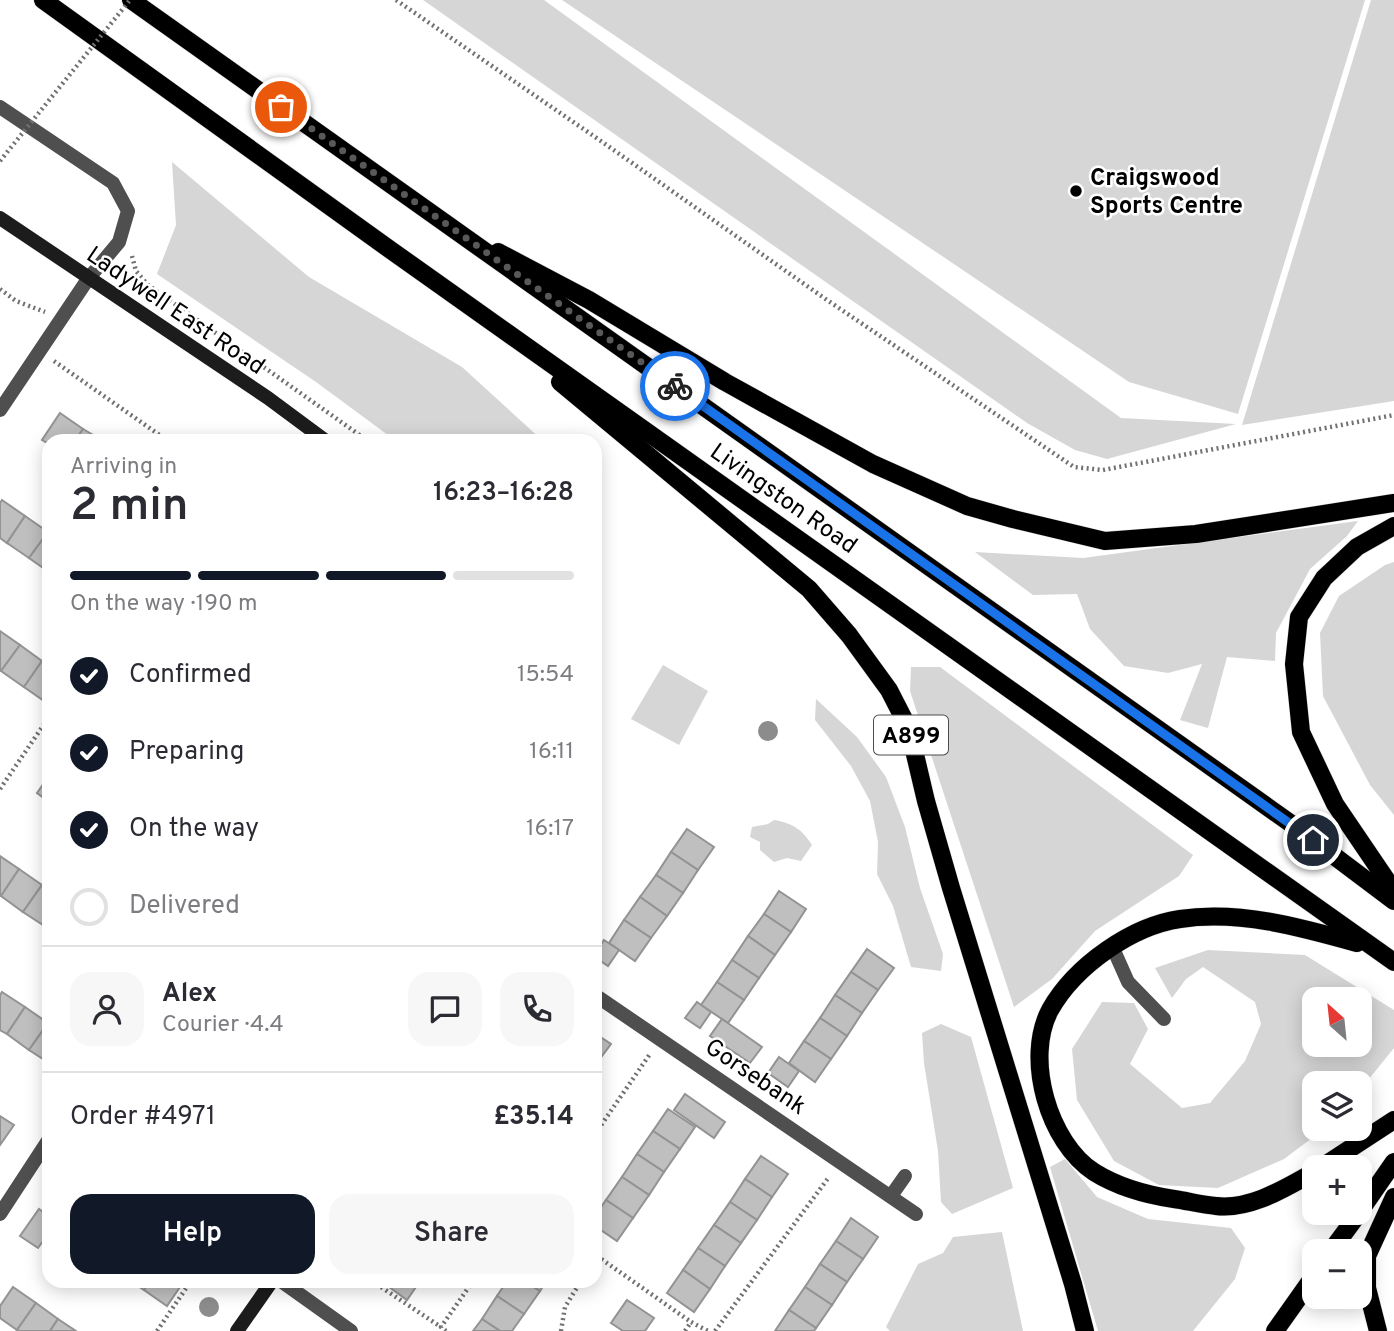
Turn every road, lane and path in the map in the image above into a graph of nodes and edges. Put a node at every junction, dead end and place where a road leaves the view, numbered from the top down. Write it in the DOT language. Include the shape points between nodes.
graph roads {
  1 [pos="43,0"];
  2 [pos="131,0"];
  3 [pos="396,0"];
  4 [pos="0,107"];
  5 [pos="0,161"];
  6 [pos="0,218"];
  7 [pos="451,229"];
  8 [pos="136,247"];
  9 [pos="88,279"];
  10 [pos="0,289"];
  11 [pos="470,306"];
  12 [pos="58,323"];
  13 [pos="40,351"];
  14 [pos="0,410"];
  15 [pos="1394,415"];
  16 [pos="158,434"];
  17 [pos="317,434"];
  18 [pos="358,434"];
  19 [pos="1394,503"];
  20 [pos="1394,526"];
  21 [pos="42,727"];
  22 [pos="0,789"];
  23 [pos="1394,891"];
  24 [pos="1394,901"];
  25 [pos="1112,946"];
  26 [pos="1370,946"];
  27 [pos="1392,961"];
  28 [pos="602,1000"];
  29 [pos="1164,1019"];
  30 [pos="660,1038"];
  31 [pos="1394,1121"];
  32 [pos="602,1124"];
  33 [pos="42,1150"];
  34 [pos="1341,1155"];
  35 [pos="840,1161"];
  36 [pos="1394,1162"];
  37 [pos="905,1176"];
  38 [pos="1302,1179"];
  39 [pos="1372,1193"];
  40 [pos="891,1196"];
  41 [pos="1394,1196"];
  42 [pos="0,1214"];
  43 [pos="916,1214"];
  44 [pos="602,1261"];
  45 [pos="186,1288"];
  46 [pos="267,1288"];
  47 [pos="290,1288"];
  48 [pos="382,1288"];
  49 [pos="469,1288"];
  50 [pos="577,1288"];
  51 [pos="1302,1293"];
  52 [pos="691,1322"];
  53 [pos="443,1329"];
  54 [pos="346,1330"];
  55 [pos="157,1331"];
  56 [pos="237,1331"];
  57 [pos="561,1331"];
  58 [pos="685,1331"];
  59 [pos="708,1331"];
  60 [pos="715,1331"];
  61 [pos="1085,1331"];
  62 [pos="1275,1331"];
  63 [pos="1378,1331"];
  1 -- 11 [label="main road, Livingston Road / A899"];
  2 -- 5 [label="path, bridge"];
  2 -- 7 [label="main road, Livingston Road"];
  3 -- 15 [label="path" via="1074,467 1103,470"];
  4 -- 9 [label="street" via="113,183 128,211 118,242"];
  6 -- 9 [label="street, Ladywell East Road"];
  7 -- 19 [label="main road" via="589,300 873,464 967,506 1001,516 1105,541 1196,534"];
  7 -- 24 [label="main road, Livingston Road"];
  8 -- 18 [label="path" via="132,257 136,271 148,285"];
  9 -- 12 [label="street"];
  9 -- 17 [label="street, Ladywell East Road"];
  10 -- 12 [label="path" via="16,301 43,310"];
  11 -- 26 [label="main road, Livingston Road / A899"];
  11 -- 61 [label="main road, A899" via="809,589 889,690 909,729 951,888"];
  12 -- 13 [label="street"];
  13 -- 14 [label="street"];
  13 -- 16 [label="path"];
  20 -- 23 [label="main road" via="1357,547 1324,578 1298,617 1294,664 1301,732 1335,804"];
  21 -- 22 [label="path"];
  25 -- 26 [label="main road" via="1146,926 1181,918 1251,917"];
  25 -- 29 [label="street" via="1128,982"];
  25 -- 38 [label="main road" via="1065,987 1048,1013 1042,1038 1042,1087 1051,1119 1068,1147 1092,1171 1115,1183 1218,1207 1277,1193"];
  26 -- 27 [label="main road, Livingston Road / A899"];
  28 -- 30 [label="street, Gorsebank"];
  30 -- 32 [label="path"];
  30 -- 35 [label="street, Gorsebank"];
  31 -- 34 [label="main road"];
  33 -- 42 [label="street"];
  35 -- 40 [label="street, Gorsebank"];
  35 -- 60 [label="path"];
  36 -- 39 [label="main road"];
  37 -- 40 [label="street"];
  40 -- 43 [label="street, Gorsebank"];
  41 -- 63 [label="main road" via="1367,1256 1367,1287"];
  44 -- 52 [label="path"];
  45 -- 55 [label="path"];
  46 -- 56 [label="street"];
  47 -- 54 [label="street"];
  48 -- 53 [label="path"];
  49 -- 53 [label="path"];
  50 -- 57 [label="path" via="565,1307"];
  51 -- 62 [label="main road"];
  52 -- 58 [label="path"];
  52 -- 59 [label="path"];
}
